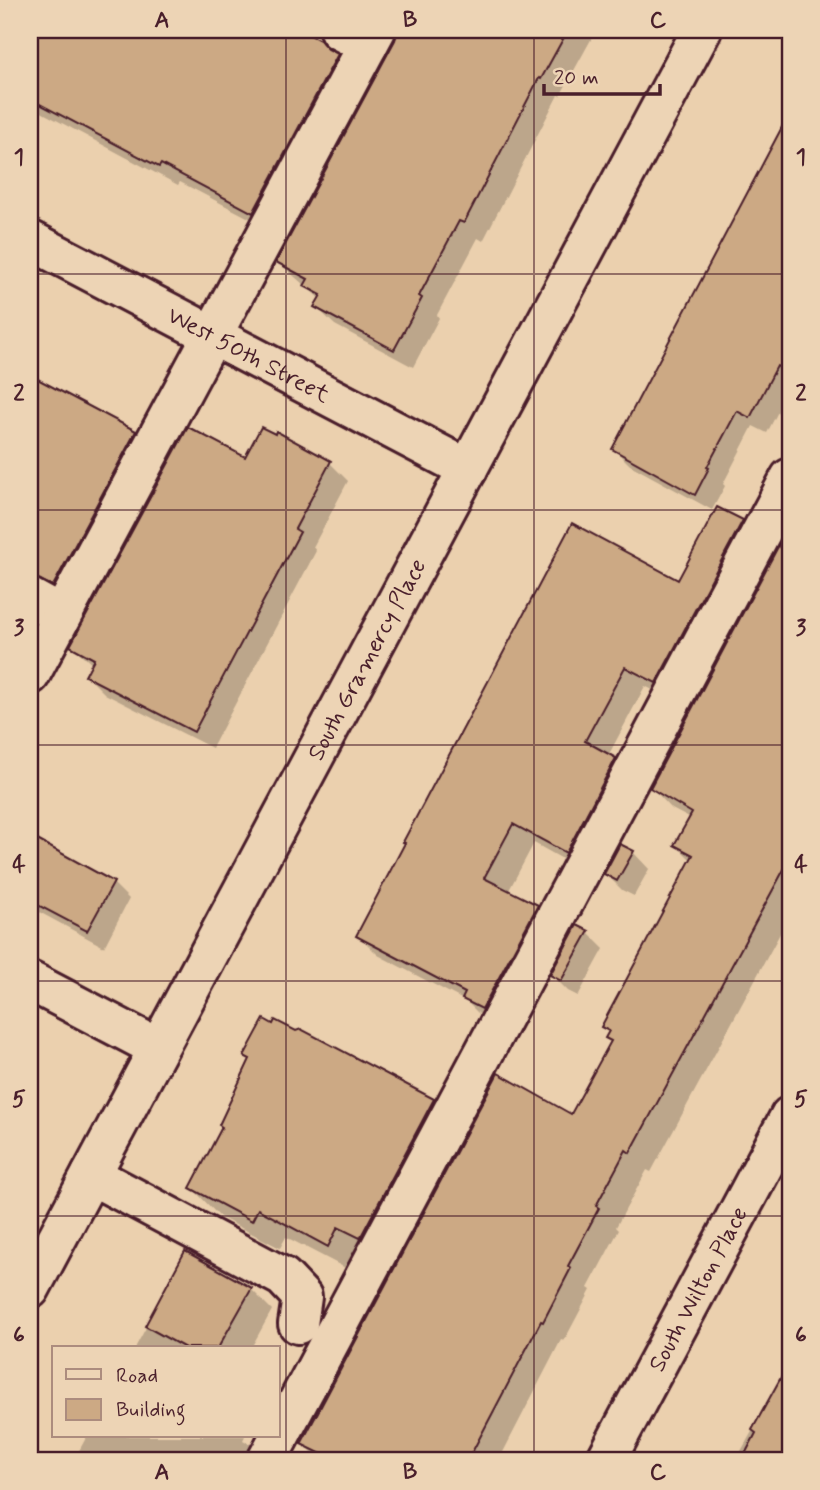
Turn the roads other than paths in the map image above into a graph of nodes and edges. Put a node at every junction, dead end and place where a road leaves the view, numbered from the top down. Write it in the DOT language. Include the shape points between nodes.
graph roads {
  1 [pos="702,30"];
  2 [pos="361,35"];
  3 [pos="30,240"];
  4 [pos="211,335"];
  5 [pos="468,469"];
  6 [pos="790,478"];
  7 [pos="46,607"];
  8 [pos="30,674"];
  9 [pos="30,981"];
  10 [pos="158,1048"];
  11 [pos="790,1116"];
  12 [pos="91,1175"];
  13 [pos="30,1289"];
  14 [pos="298,1324"];
  15 [pos="280,1436"];
  16 [pos="279,1438"];
  17 [pos="267,1460"];
  18 [pos="606,1460"];
  1 -- 5 [label="street, South Gramercy Place"];
  2 -- 4 [label="street"];
  3 -- 4 [label="street, West 50th Street"];
  4 -- 5 [label="street, West 50th Street"];
  4 -- 7 [label="street"];
  5 -- 10 [label="street, South Gramercy Place"];
  6 -- 15 [label="street"];
  7 -- 8 [label="street"];
  9 -- 10 [label="street"];
  10 -- 12 [label="street, South Gramercy Place"];
  11 -- 18 [label="street, South Wilton Place"];
  12 -- 13 [label="street, South Gramercy Place"];
  12 -- 14 [label="street" via="284,1277 302,1297"];
  16 -- 17 [label="street"];
}
